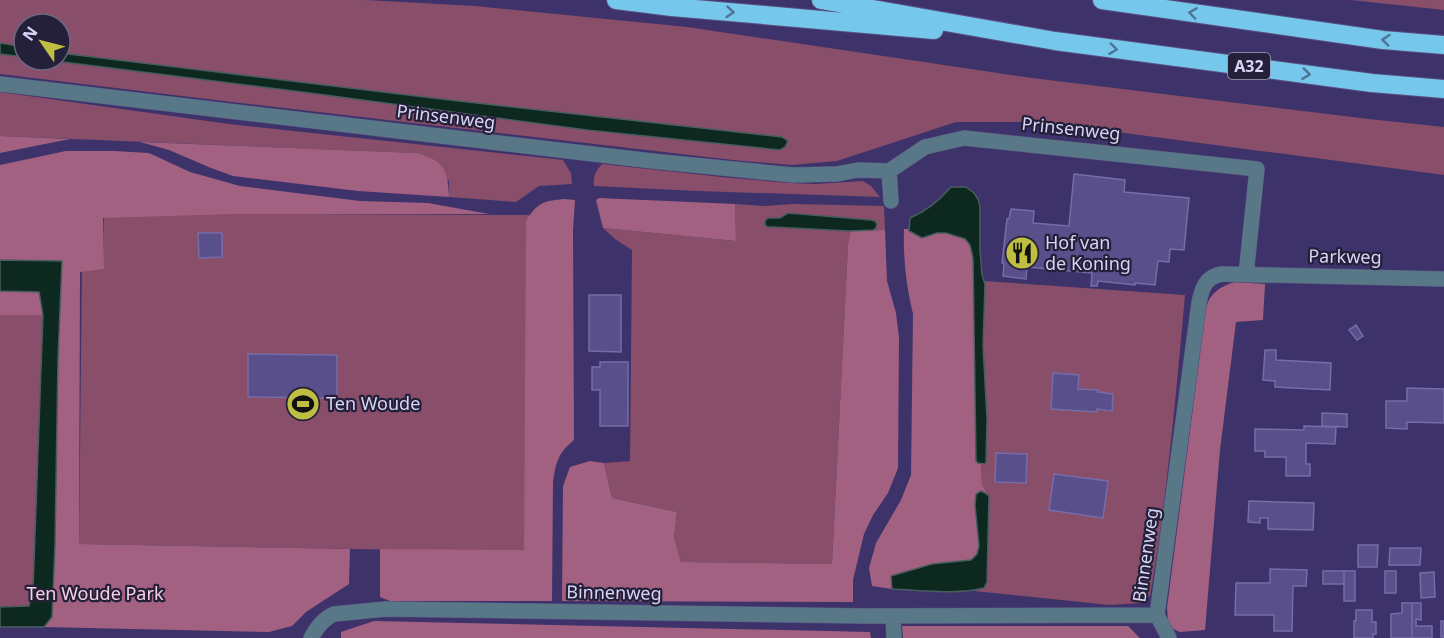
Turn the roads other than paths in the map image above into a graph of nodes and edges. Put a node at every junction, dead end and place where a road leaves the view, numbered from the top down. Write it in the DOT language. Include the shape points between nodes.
graph roads {
  1 [pos="616,0"];
  2 [pos="821,0"];
  3 [pos="1102,0"];
  4 [pos="1055,41"];
  5 [pos="1444,45"];
  6 [pos="0,84"];
  7 [pos="1444,89"];
  8 [pos="889,171"];
  9 [pos="891,201"];
  10 [pos="1246,275"];
  11 [pos="1444,279"];
  12 [pos="1158,615"];
  13 [pos="893,616"];
  14 [pos="311,638"];
  15 [pos="894,638"];
  16 [pos="1169,638"];
  1 -- 4 [label="highway, A32, one-way"];
  2 -- 4 [label="highway, A32"];
  5 -- 3 [label="highway, one-way" via="1383,40"];
  4 -- 7 [label="highway, A32, one-way"];
  6 -- 8 [label="street, Prinsenweg" via="792,175"];
  8 -- 9 [label="street"];
  8 -- 10 [label="street, Prinsenweg" via="925,147 964,138 1257,169"];
  10 -- 11 [label="street, Parkweg"];
  10 -- 12 [label="street, Binnenweg" via="1216,275 1205,283 1202,291"];
  12 -- 13 [label="street, Binnenweg"];
  12 -- 16 [label="street"];
  13 -- 14 [label="street, Binnenweg" via="386,609 334,614 320,624"];
  13 -- 15 [label="street"];
}
